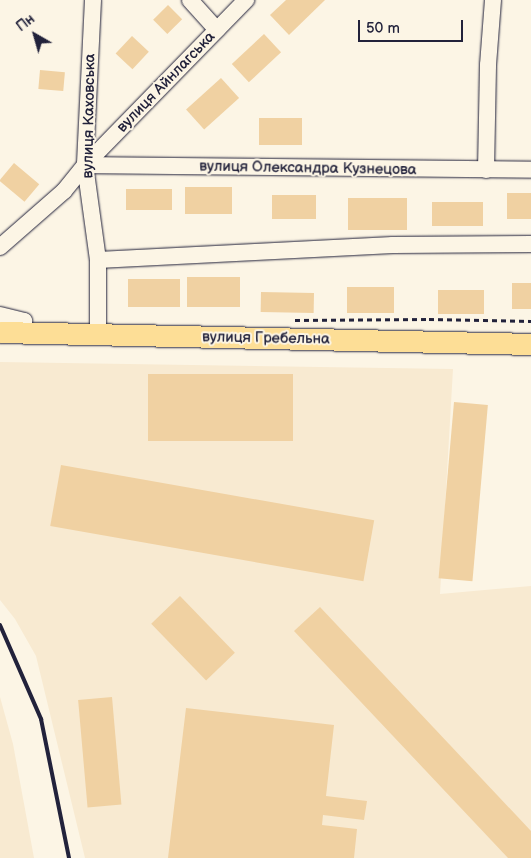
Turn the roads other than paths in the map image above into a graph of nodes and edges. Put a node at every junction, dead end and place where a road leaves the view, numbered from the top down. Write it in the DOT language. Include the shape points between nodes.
graph roads {
  1 [pos="93,0"];
  2 [pos="190,0"];
  3 [pos="246,0"];
  4 [pos="494,0"];
  5 [pos="217,30"];
  6 [pos="85,165"];
  7 [pos="486,170"];
  8 [pos="531,170"];
  9 [pos="531,244"];
  10 [pos="0,247"];
  11 [pos="98,260"];
  12 [pos="0,315"];
  13 [pos="99,327"];
  14 [pos="0,332"];
  15 [pos="24,332"];
  16 [pos="531,344"];
  1 -- 6 [label="street, вулиця Каховська"];
  2 -- 5 [label="street"];
  3 -- 5 [label="street, вулиця Айнлагська"];
  4 -- 7 [label="street" via="488,65"];
  5 -- 6 [label="street, вулиця Айнлагська"];
  6 -- 7 [label="street, вулиця Олександра Кузнецова"];
  6 -- 10 [label="street, вулиця Айнлагська" via="64,190"];
  6 -- 11 [label="street, вулиця Каховська"];
  7 -- 8 [label="street, вулиця Олександра Кузнецова"];
  9 -- 11 [label="street" via="393,245"];
  11 -- 13 [label="street, вулиця Каховська"];
  12 -- 15 [label="street" via="24,321"];
  13 -- 15 [label="main road, вулиця Гребельна"];
  13 -- 16 [label="main road, вулиця Гребельна"];
  14 -- 15 [label="main road, вулиця Гребельна"];
}
